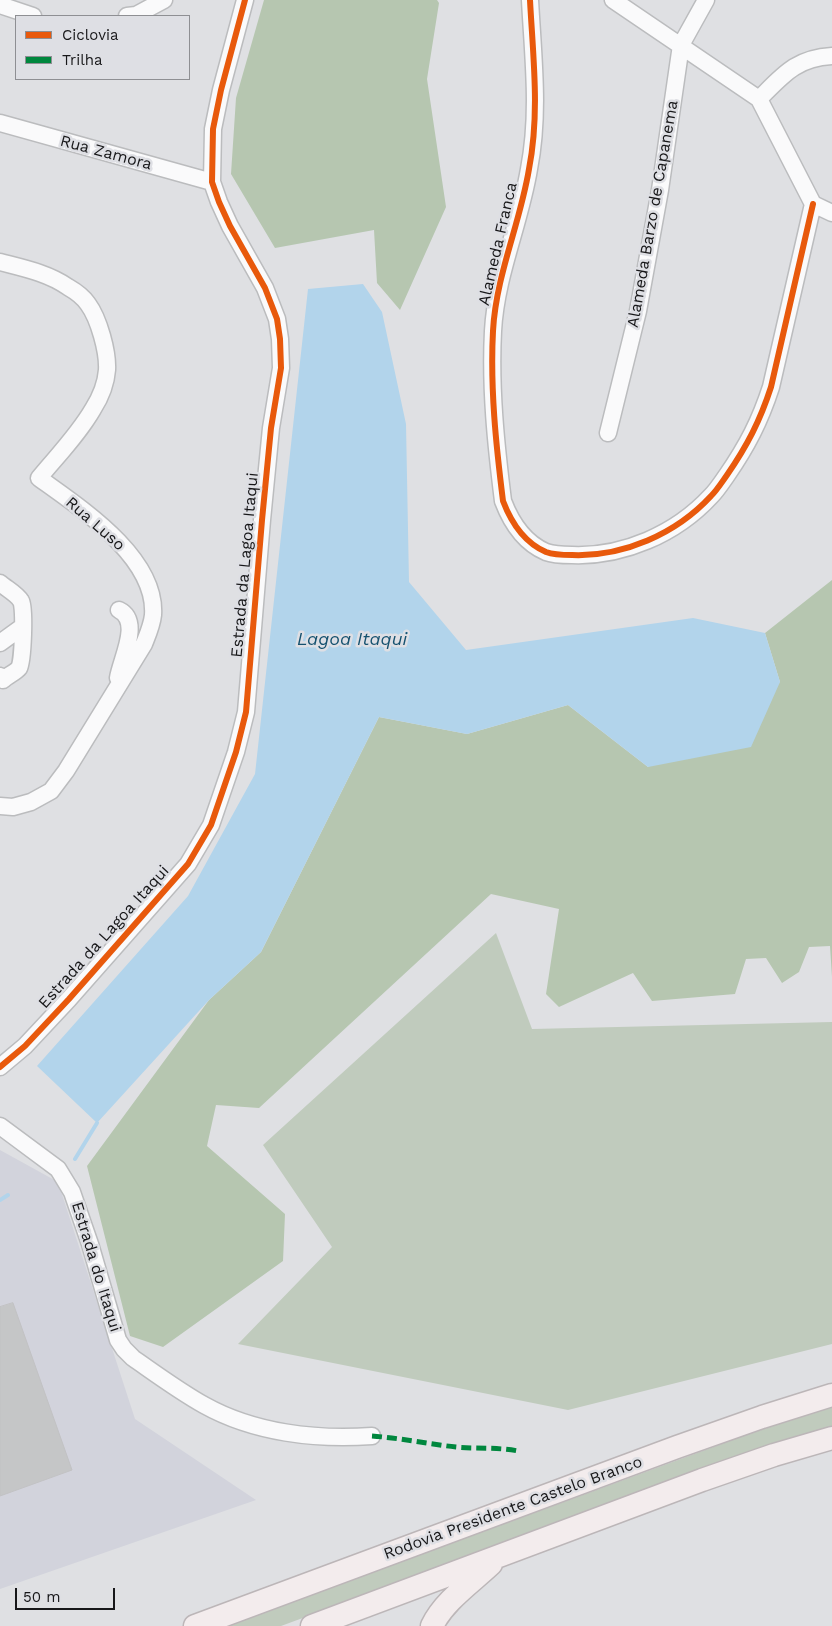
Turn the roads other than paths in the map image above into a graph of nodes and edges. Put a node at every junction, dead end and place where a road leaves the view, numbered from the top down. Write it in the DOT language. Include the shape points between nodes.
graph roads {
  1 [pos="164,0"];
  2 [pos="245,0"];
  3 [pos="530,0"];
  4 [pos="613,0"];
  5 [pos="706,0"];
  6 [pos="0,6"];
  7 [pos="30,15"];
  8 [pos="136,15"];
  9 [pos="681,45"];
  10 [pos="832,56"];
  11 [pos="759,99"];
  12 [pos="0,124"];
  13 [pos="212,182"];
  14 [pos="813,204"];
  15 [pos="832,213"];
  16 [pos="0,262"];
  17 [pos="608,433"];
  18 [pos="0,583"];
  19 [pos="119,610"];
  20 [pos="22,627"];
  21 [pos="0,642"];
  22 [pos="0,676"];
  23 [pos="116,690"];
  24 [pos="0,806"];
  25 [pos="0,1067"];
  26 [pos="0,1126"];
  27 [pos="832,1395"];
  28 [pos="372,1436"];
  29 [pos="832,1438"];
  30 [pos="501,1556"];
  31 [pos="195,1626"];
  32 [pos="312,1626"];
  33 [pos="432,1626"];
  1 -- 8 [label="street"];
  2 -- 13 [label="street, Estrada da Lagoa Itaqui" via="213,129"];
  3 -- 14 [label="street, Alameda Franca" via="535,130 529,171 498,290 493,331 492,401 503,501 516,527 534,545 563,555 610,554 651,540 690,516 712,495 745,449 763,412"];
  4 -- 9 [label="street"];
  5 -- 9 [label="street, Alameda Barzo de Capanema"];
  6 -- 7 [label="street"];
  9 -- 11 [label="street"];
  9 -- 17 [label="street, Alameda Barzo de Capanema" via="640,302"];
  10 -- 11 [label="street" via="801,62"];
  11 -- 14 [label="street"];
  12 -- 13 [label="street, Rua Zamora"];
  13 -- 25 [label="street, Estrada da Lagoa Itaqui" via="230,226 264,288 277,319 280,339 281,368 271,428 246,712 211,825 188,864 69,999"];
  14 -- 15 [label="street"];
  16 -- 23 [label="street, Rua Luso" via="52,278 69,287 88,304 103,342 107,369 94,408 80,430 39,478 105,529 127,551 148,586 153,614 150,628"];
  18 -- 20 [label="street" via="23,603"];
  19 -- 23 [label="street" via="128,618 131,630"];
  20 -- 21 [label="street"];
  20 -- 22 [label="street" via="18,668 3,680"];
  23 -- 24 [label="street, Rua Luso" via="51,791 31,802 13,807"];
  26 -- 28 [label="street, Estrada do Itaqui" via="58,1169 72,1192 118,1340 134,1358 205,1406 250,1425 321,1436"];
  27 -- 31 [label="highway, Rodovia Presidente Castelo Branco" via="762,1416"];
  29 -- 30 [label="highway" via="756,1461"];
  30 -- 32 [label="highway"];
  30 -- 33 [label="highway" via="446,1605"];
}
